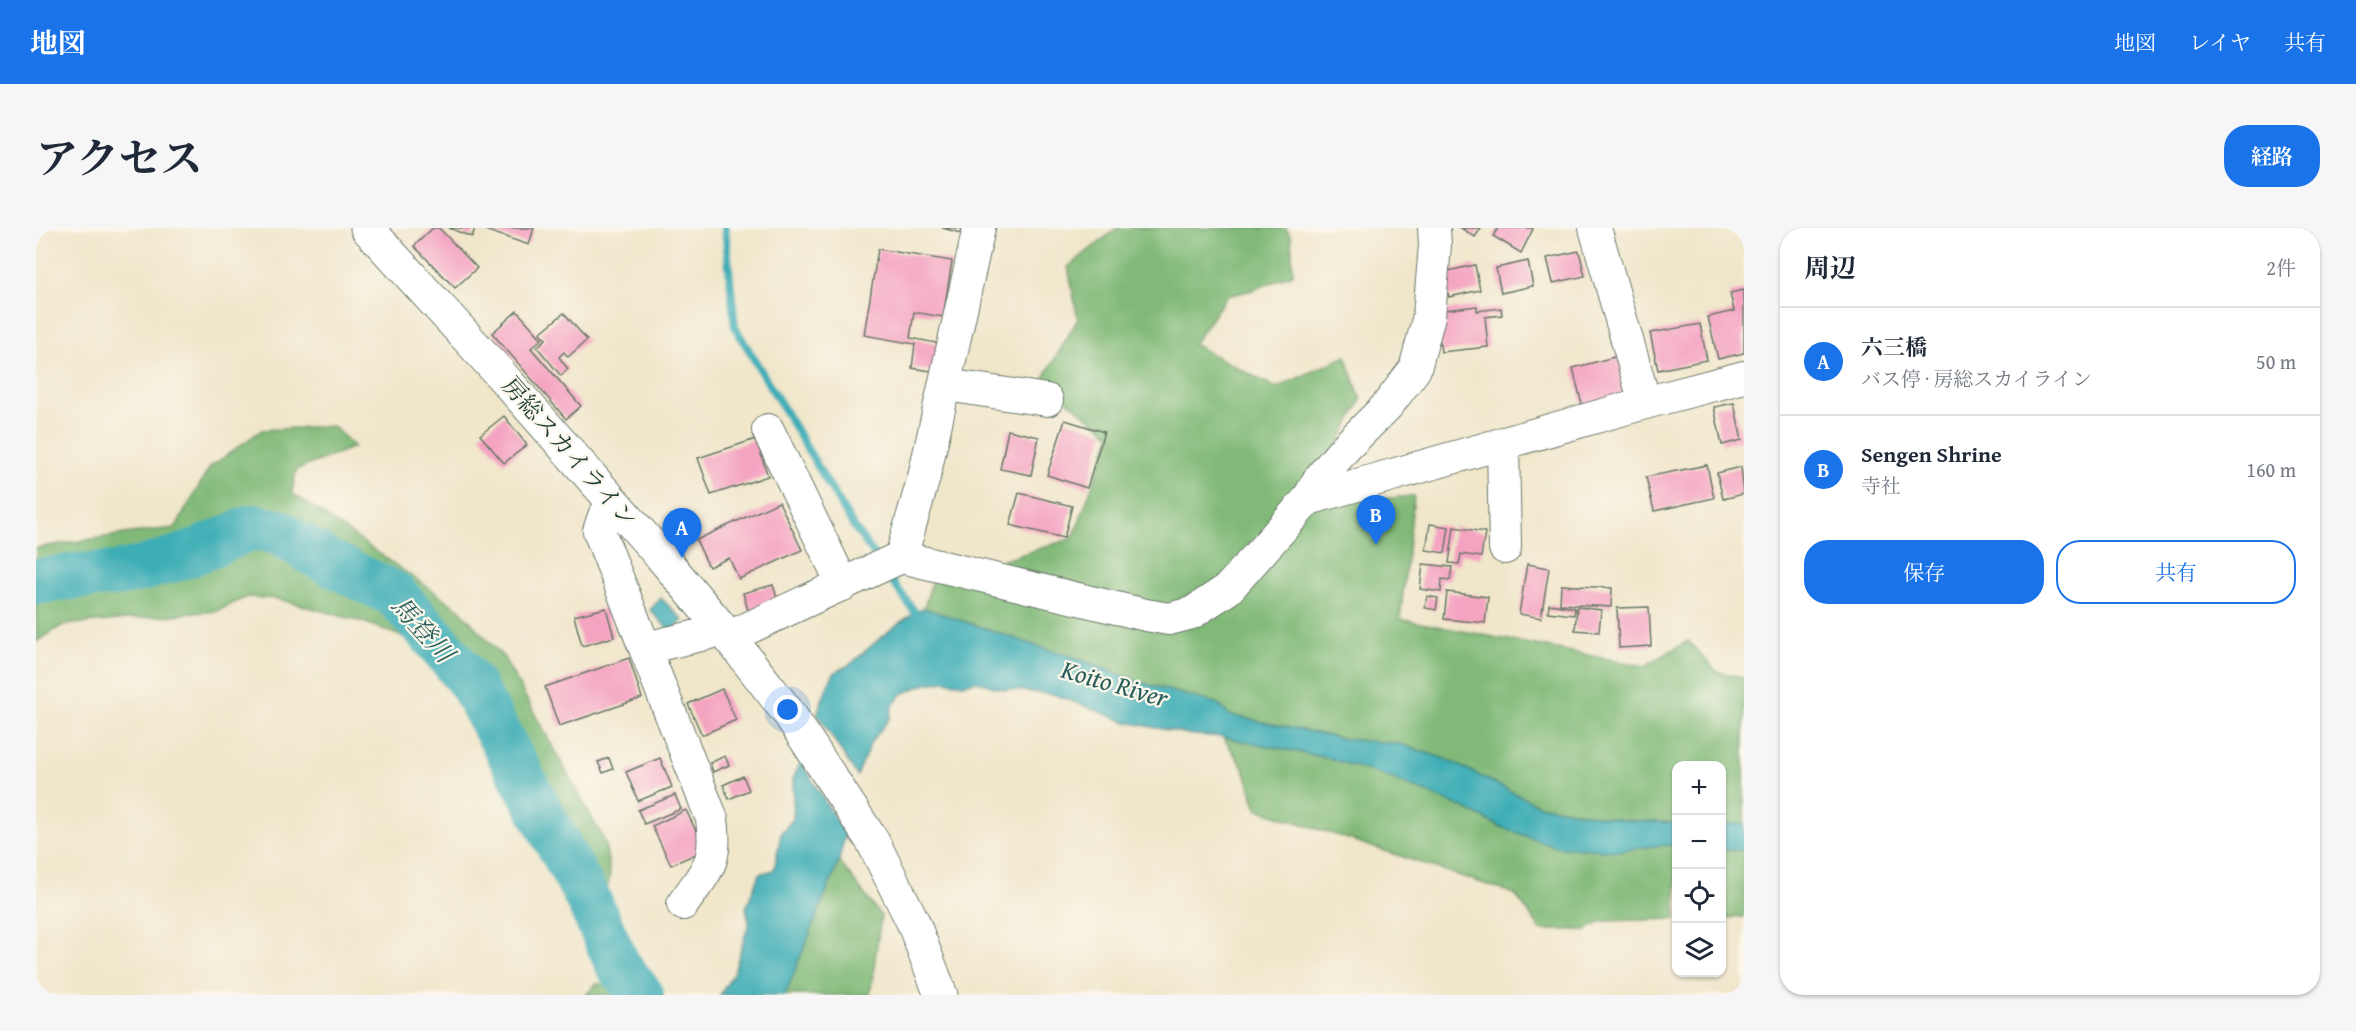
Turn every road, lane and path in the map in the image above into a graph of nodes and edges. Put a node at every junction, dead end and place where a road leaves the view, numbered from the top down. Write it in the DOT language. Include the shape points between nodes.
graph roads {
  1 [pos="367,228"];
  2 [pos="979,228"];
  3 [pos="1434,228"];
  4 [pos="1592,229"];
  5 [pos="1744,377"];
  6 [pos="946,385"];
  7 [pos="1047,400"];
  8 [pos="1645,403"];
  9 [pos="768,430"];
  10 [pos="1503,443"];
  11 [pos="1308,499"];
  12 [pos="616,505"];
  13 [pos="1505,548"];
  14 [pos="898,559"];
  15 [pos="847,583"];
  16 [pos="726,634"];
  17 [pos="645,648"];
  18 [pos="683,904"];
  19 [pos="940,995"];
  1 -- 12 [label="main road, 房総スカイライン"];
  2 -- 6 [label="street"];
  3 -- 11 [label="street" via="1429,316 1415,369 1319,479"];
  4 -- 8 [label="street"];
  5 -- 8 [label="street"];
  6 -- 7 [label="street"];
  6 -- 14 [label="street" via="924,477"];
  8 -- 10 [label="street"];
  9 -- 15 [label="street"];
  10 -- 11 [label="street"];
  10 -- 13 [label="street"];
  11 -- 14 [label="street" via="1228,589 1192,613 1169,619"];
  12 -- 16 [label="main road, 房総スカイライン"];
  12 -- 17 [label="street" via="604,516 599,531"];
  14 -- 15 [label="street"];
  15 -- 16 [label="street"];
  16 -- 17 [label="street"];
  16 -- 19 [label="main road, 房総スカイライン" via="790,715 873,842 913,922"];
  17 -- 18 [label="street" via="712,819 715,851"];
}
